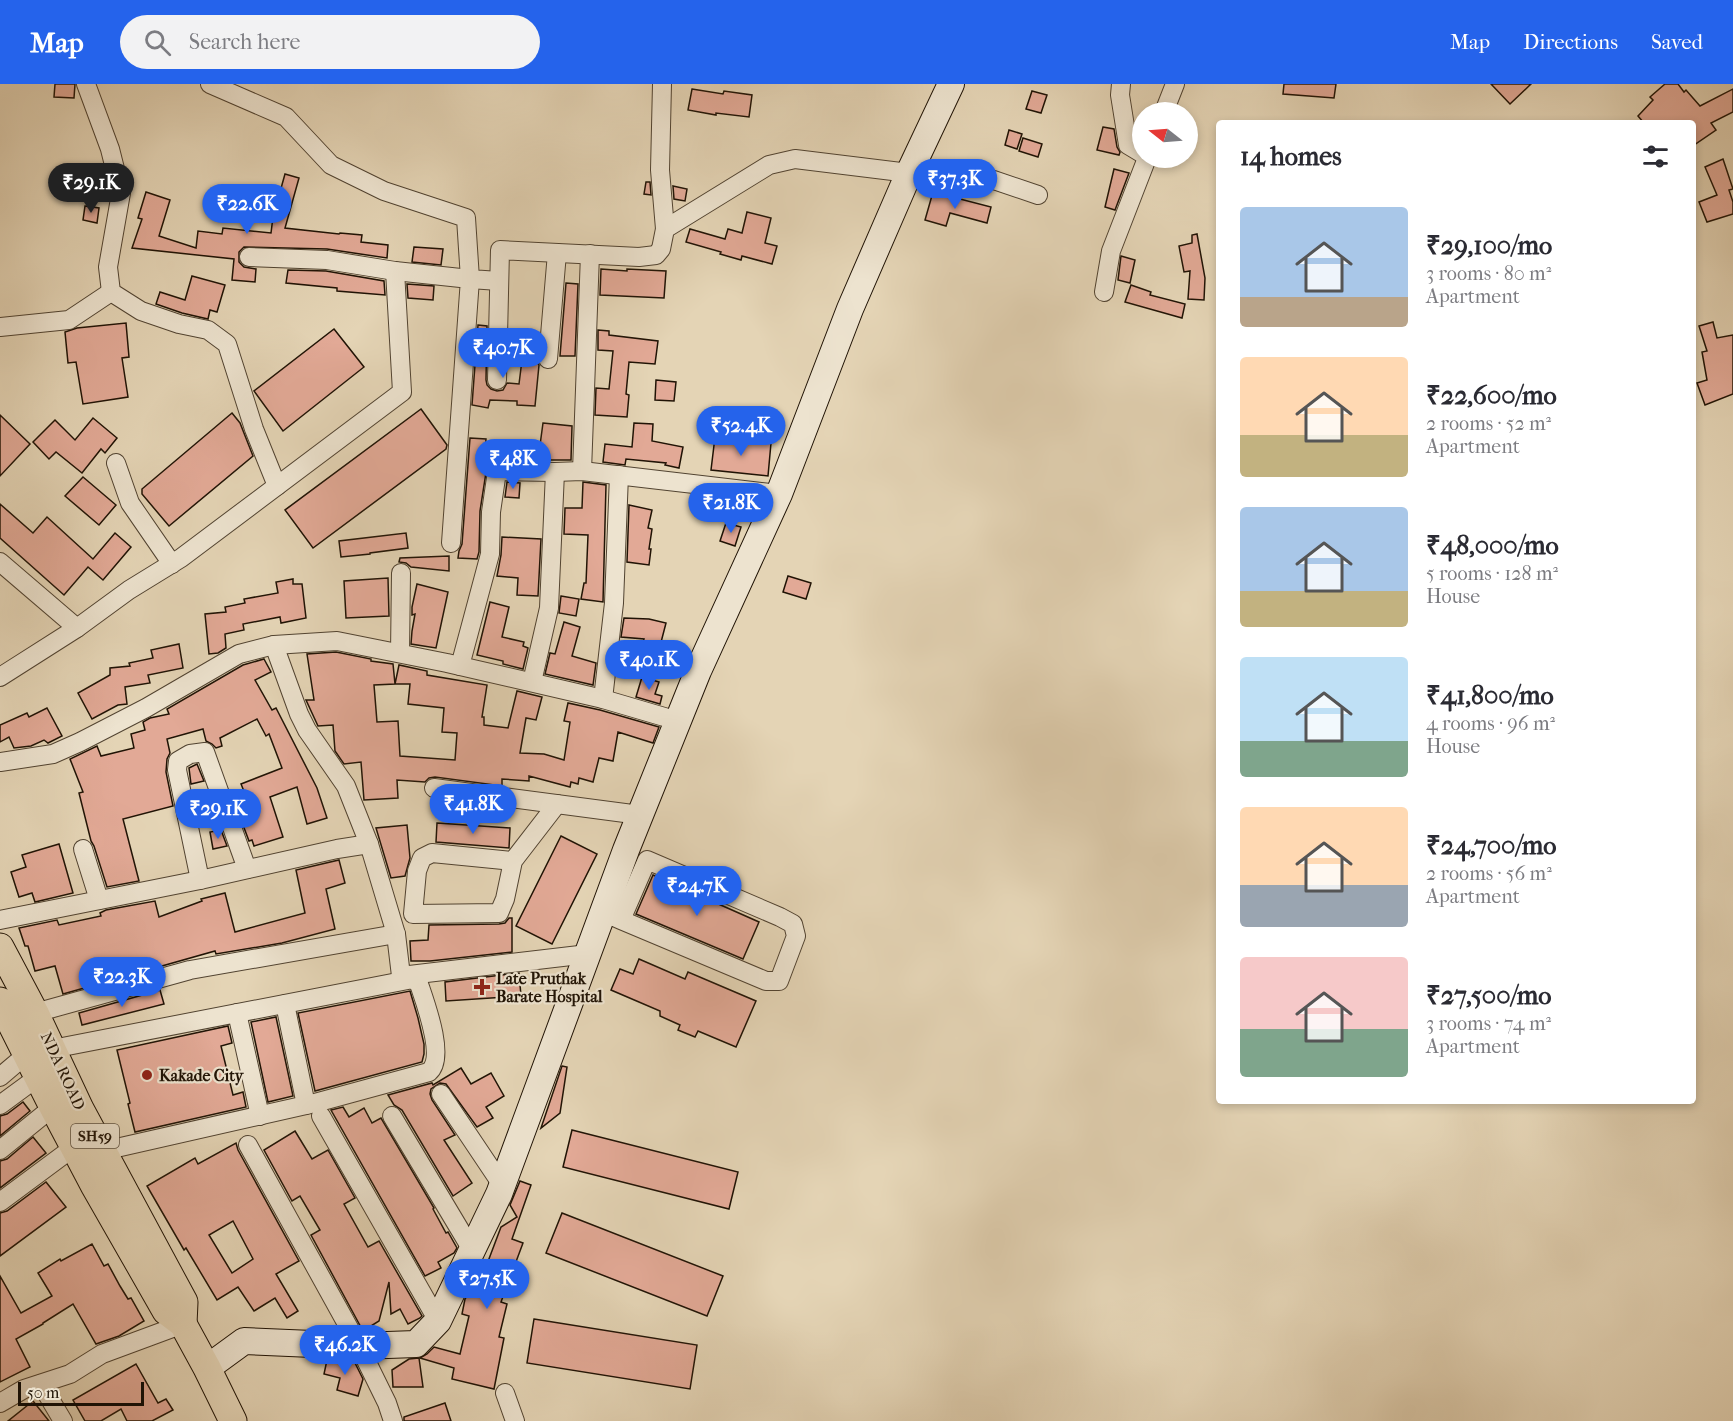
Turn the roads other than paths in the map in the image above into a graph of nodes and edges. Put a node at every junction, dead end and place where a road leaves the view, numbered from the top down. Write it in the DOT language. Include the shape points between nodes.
graph roads {
  1 [pos="86,84"];
  2 [pos="210,84"];
  3 [pos="662,84"];
  4 [pos="951,84"];
  5 [pos="1121,84"];
  6 [pos="1175,84"];
  7 [pos="1168,102"];
  8 [pos="1132,147"];
  9 [pos="1143,168"];
  10 [pos="909,173"];
  11 [pos="1038,195"];
  12 [pos="665,229"];
  13 [pos="557,253"];
  14 [pos="590,255"];
  15 [pos="249,257"];
  16 [pos="395,271"];
  17 [pos="470,279"];
  18 [pos="499,281"];
  19 [pos="111,292"];
  20 [pos="1104,292"];
  21 [pos="0,327"];
  22 [pos="548,358"];
  23 [pos="497,380"];
  24 [pos="116,463"];
  25 [pos="582,471"];
  26 [pos="555,472"];
  27 [pos="619,475"];
  28 [pos="277,486"];
  29 [pos="779,494"];
  30 [pos="451,543"];
  31 [pos="0,562"];
  32 [pos="172,564"];
  33 [pos="401,573"];
  34 [pos="77,628"];
  35 [pos="274,645"];
  36 [pos="400,653"];
  37 [pos="460,666"];
  38 [pos="0,677"];
  39 [pos="532,682"];
  40 [pos="603,699"];
  41 [pos="678,721"];
  42 [pos="0,762"];
  43 [pos="434,788"];
  44 [pos="557,804"];
  45 [pos="640,815"];
  46 [pos="369,844"];
  47 [pos="83,849"];
  48 [pos="513,861"];
  49 [pos="247,869"];
  50 [pos="200,880"];
  51 [pos="99,900"];
  52 [pos="612,916"];
  53 [pos="0,920"];
  54 [pos="396,934"];
  55 [pos="0,947"];
  56 [pos="588,954"];
  57 [pos="285,1004"];
  58 [pos="3,1013"];
  59 [pos="35,1013"];
  60 [pos="237,1013"];
  61 [pos="39,1060"];
  62 [pos="0,1077"];
  63 [pos="441,1094"];
  64 [pos="0,1105"];
  65 [pos="53,1107"];
  66 [pos="314,1110"];
  67 [pos="260,1116"];
  68 [pos="392,1116"];
  69 [pos="248,1145"];
  70 [pos="74,1147"];
  71 [pos="0,1150"];
  72 [pos="103,1151"];
  73 [pos="502,1185"];
  74 [pos="0,1202"];
  75 [pos="472,1250"];
  76 [pos="438,1320"];
  77 [pos="183,1324"];
  78 [pos="359,1346"];
  79 [pos="207,1368"];
  80 [pos="41,1384"];
  81 [pos="506,1393"];
  82 [pos="0,1403"];
  83 [pos="63,1421"];
  84 [pos="233,1421"];
  85 [pos="393,1421"];
  86 [pos="515,1421"];
  1 -- 19 [label="street" via="110,149 121,194 108,267"];
  2 -- 17 [label="street" via="286,117 331,165 384,191 466,218"];
  3 -- 12 [label="street" via="660,170"];
  4 -- 10 [label="street"];
  5 -- 8 [label="street" via="1128,145"];
  6 -- 7 [label="street"];
  9 -- 20 [label="street" via="1111,251"];
  10 -- 11 [label="street" via="976,174"];
  10 -- 12 [label="street" via="795,159 769,165"];
  10 -- 29 [label="street" via="850,309"];
  12 -- 14 [label="street" via="656,255"];
  13 -- 14 [label="street"];
  13 -- 18 [label="street" via="500,250"];
  13 -- 22 [label="street"];
  14 -- 25 [label="street"];
  15 -- 16 [label="street" via="327,260"];
  16 -- 17 [label="street"];
  16 -- 28 [label="street" via="402,392"];
  17 -- 18 [label="street"];
  17 -- 30 [label="street"];
  18 -- 23 [label="street"];
  19 -- 21 [label="street" via="69,320"];
  19 -- 28 [label="street" via="141,311 208,330 227,344"];
  24 -- 32 [label="street" via="130,503"];
  25 -- 26 [label="street"];
  25 -- 27 [label="street"];
  26 -- 37 [label="street" via="496,471 490,554"];
  26 -- 39 [label="street" via="549,608"];
  27 -- 29 [label="street"];
  27 -- 40 [label="street" via="614,603"];
  28 -- 32 [label="street"];
  29 -- 41 [label="street"];
  31 -- 34 [label="street"];
  32 -- 34 [label="street"];
  33 -- 36 [label="street"];
  34 -- 38 [label="street"];
  35 -- 36 [label="street" via="337,641"];
  35 -- 42 [label="street" via="239,654 146,708 53,754"];
  35 -- 46 [label="street" via="299,714 346,786"];
  36 -- 37 [label="street"];
  37 -- 39 [label="street"];
  39 -- 40 [label="street"];
  40 -- 41 [label="street"];
  41 -- 45 [label="street"];
  43 -- 44 [label="street"];
  44 -- 45 [label="street"];
  44 -- 48 [label="street"];
  45 -- 52 [label="street"];
  46 -- 49 [label="street"];
  46 -- 54 [label="street"];
  47 -- 51 [label="street"];
  48 -- 48 [label="street" via="432,853 422,858 413,914 499,913"];
  49 -- 50 [label="street"];
  49 -- 50 [label="street" via="205,752 190,754 178,761 177,770"];
  50 -- 51 [label="street"];
  51 -- 53 [label="street"];
  52 -- 52 [label="street" via="766,981 779,981 796,936 793,924 780,917 647,860"];
  52 -- 56 [label="street"];
  54 -- 56 [label="street" via="401,976"];
  54 -- 59 [label="street" via="190,970"];
  55 -- 59 [label="main road, NDA ROAD / SH59"];
  56 -- 73 [label="street"];
  57 -- 60 [label="street"];
  57 -- 66 [label="street"];
  57 -- 66 [label="street" via="413,979 419,984 432,1026 435,1061 429,1072"];
  58 -- 61 [label="main road, NDA ROAD / SH59"];
  59 -- 61 [label="main road, NDA ROAD / SH59"];
  60 -- 61 [label="street"];
  60 -- 67 [label="street"];
  61 -- 62 [label="street"];
  61 -- 64 [label="street"];
  61 -- 65 [label="main road, NDA ROAD / SH59"];
  61 -- 72 [label="main road, NDA ROAD / SH59" via="80,1109"];
  63 -- 73 [label="street"];
  65 -- 70 [label="main road, NDA ROAD / SH59"];
  65 -- 71 [label="street"];
  66 -- 67 [label="street"];
  66 -- 76 [label="street"];
  67 -- 72 [label="street"];
  68 -- 75 [label="street"];
  69 -- 78 [label="street"];
  70 -- 74 [label="street"];
  70 -- 77 [label="main road, NDA ROAD / SH59" via="166,1311"];
  72 -- 77 [label="main road, NDA ROAD / SH59" via="184,1302"];
  73 -- 75 [label="street"];
  75 -- 76 [label="street"];
  76 -- 78 [label="street" via="416,1344"];
  77 -- 79 [label="main road, NDA ROAD / SH59"];
  77 -- 80 [label="street" via="102,1354 70,1374"];
  78 -- 79 [label="street" via="244,1341"];
  78 -- 85 [label="street"];
  79 -- 84 [label="main road, NDA ROAD / SH59"];
  80 -- 82 [label="street"];
  80 -- 83 [label="street"];
  81 -- 86 [label="street"];
}
